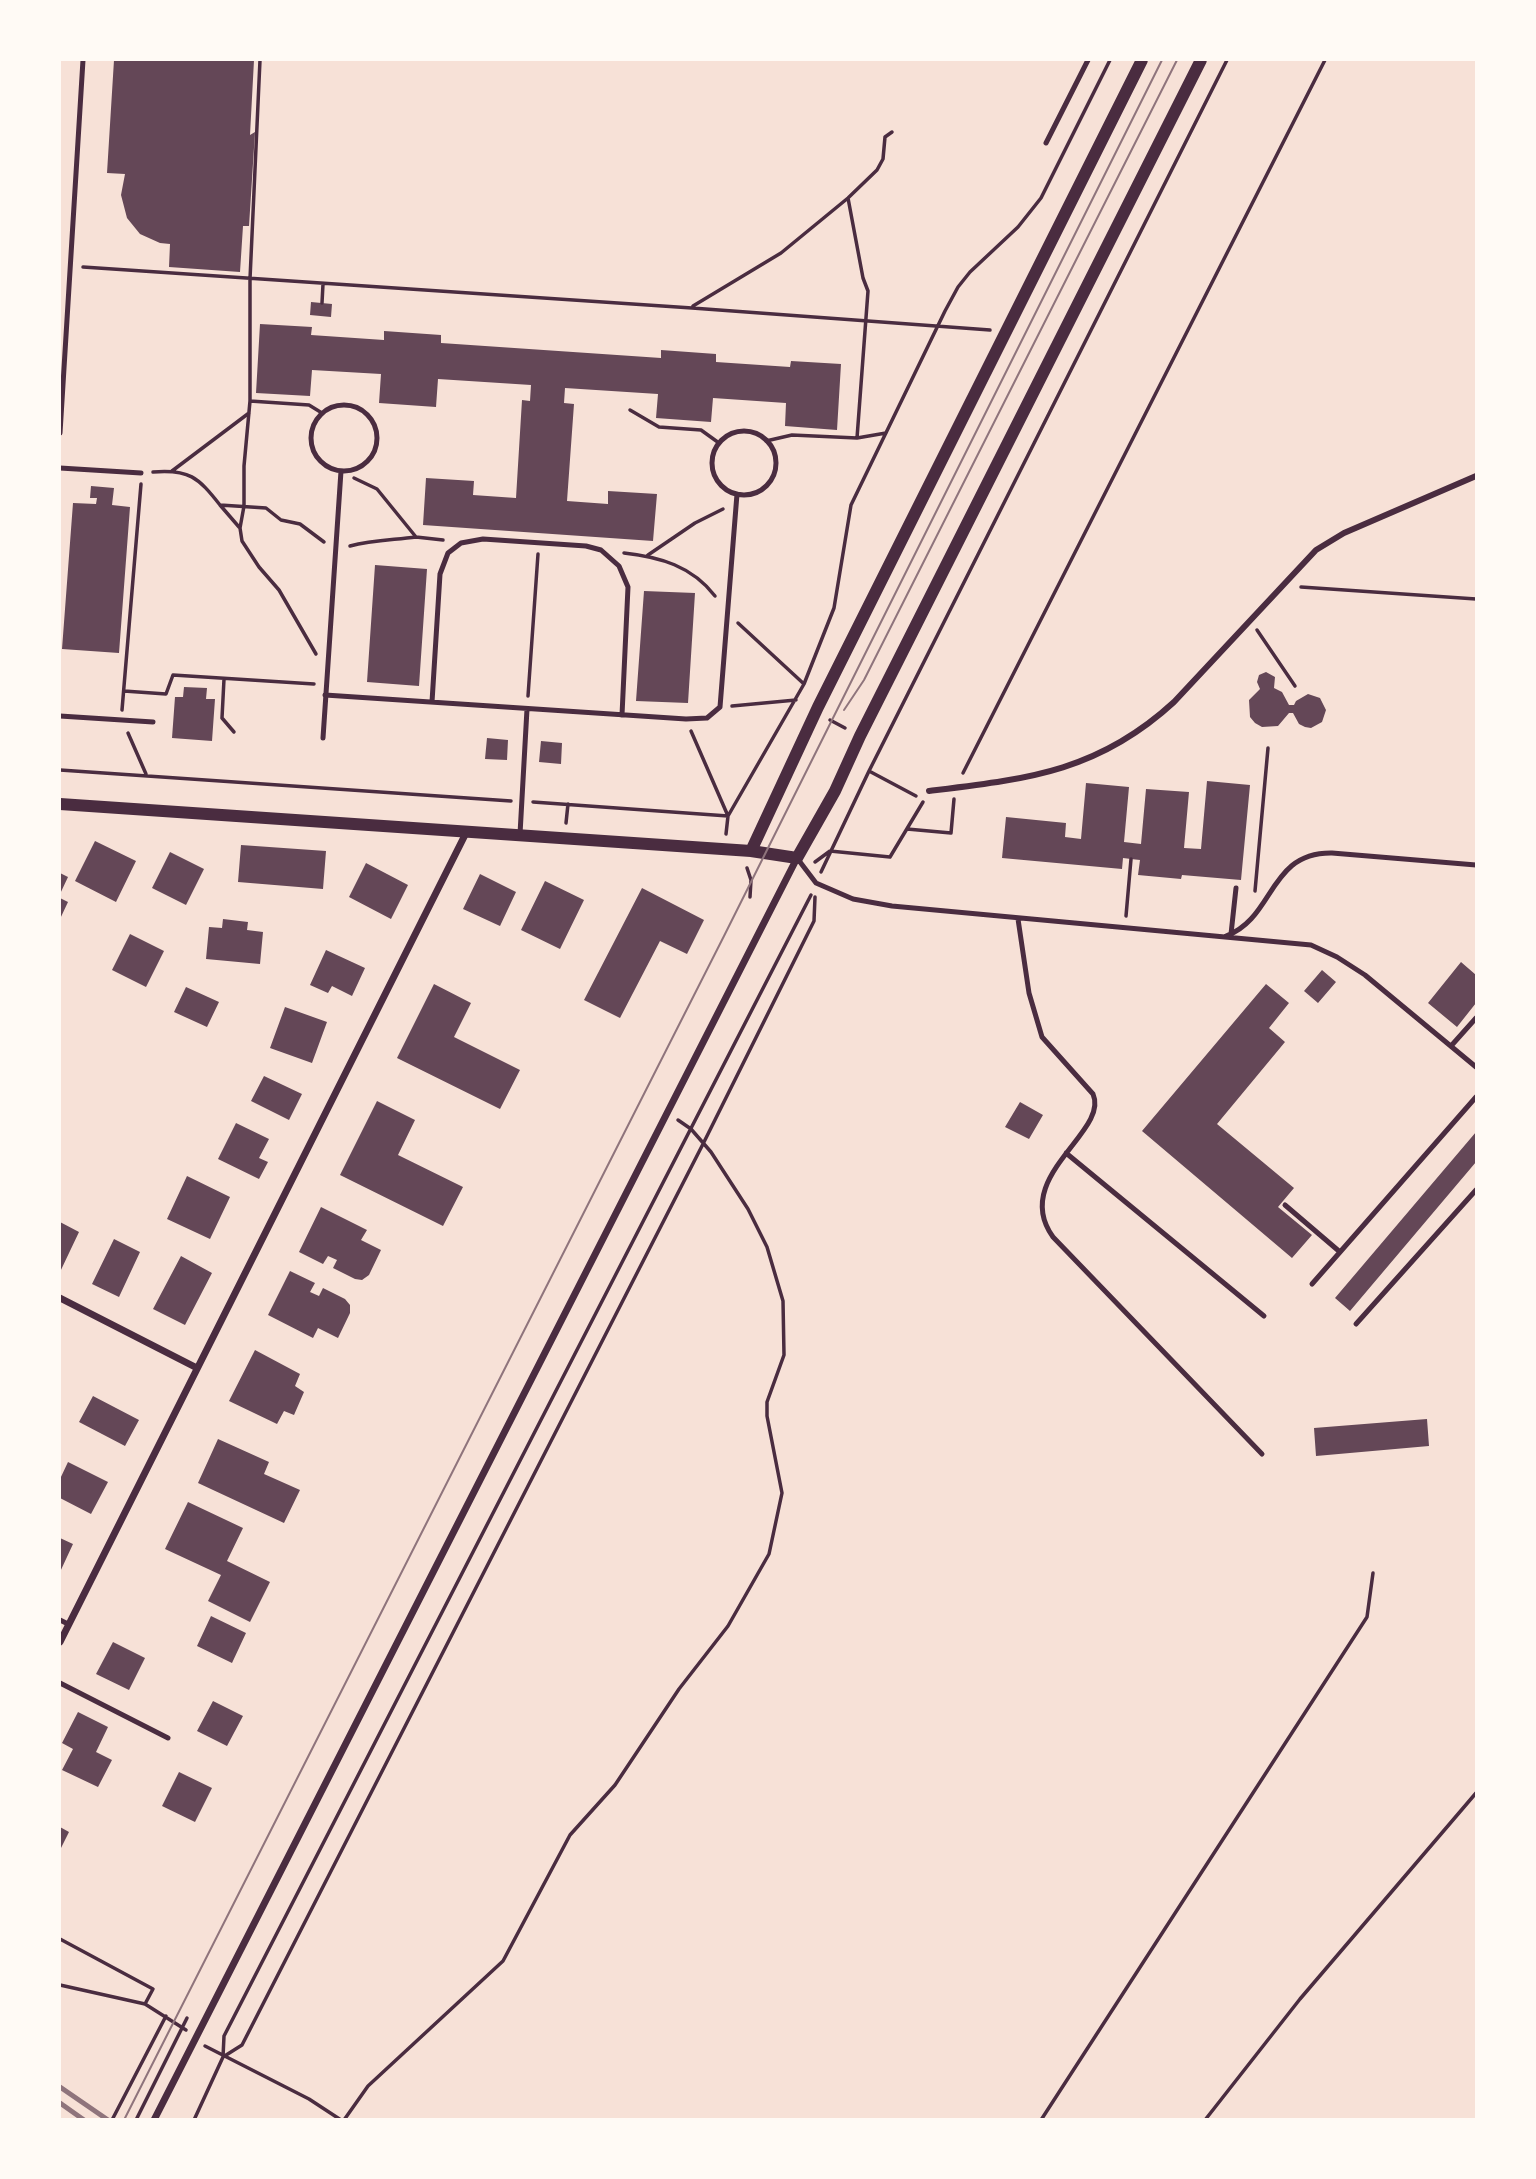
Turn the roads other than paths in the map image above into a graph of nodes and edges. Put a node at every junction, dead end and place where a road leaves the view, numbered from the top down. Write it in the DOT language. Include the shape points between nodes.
graph roads {
  1 [pos="83,60"];
  2 [pos="1088,60"];
  3 [pos="1142,60"];
  4 [pos="1201,60"];
  5 [pos="1046,143"];
  6 [pos="60,433"];
  7 [pos="60,468"];
  8 [pos="341,471"];
  9 [pos="141,473"];
  10 [pos="1476,476"];
  11 [pos="737,495"];
  12 [pos="326,695"];
  13 [pos="432,702"];
  14 [pos="527,709"];
  15 [pos="622,715"];
  16 [pos="60,716"];
  17 [pos="153,722"];
  18 [pos="323,738"];
  19 [pos="929,791"];
  20 [pos="60,804"];
  21 [pos="466,833"];
  22 [pos="520,837"];
  23 [pos="751,851"];
  24 [pos="797,858"];
  25 [pos="1476,865"];
  26 [pos="1236,888"];
  27 [pos="1018,919"];
  28 [pos="1231,934"];
  29 [pos="1219,937"];
  30 [pos="1476,1018"];
  31 [pos="1451,1046"];
  32 [pos="1476,1067"];
  33 [pos="1476,1097"];
  34 [pos="1066,1153"];
  35 [pos="1476,1190"];
  36 [pos="1285,1205"];
  37 [pos="1340,1252"];
  38 [pos="1312,1284"];
  39 [pos="60,1298"];
  40 [pos="1264,1316"];
  41 [pos="1356,1324"];
  42 [pos="197,1368"];
  43 [pos="1262,1454"];
  44 [pos="60,1620"];
  45 [pos="68,1624"];
  46 [pos="60,1642"];
  47 [pos="60,1683"];
  48 [pos="167,1738"];
  49 [pos="154,2119"];
  1 -- 6 [label="lane"];
  2 -- 5 [label="lane"];
  3 -- 23 [label="street" via="818,707"];
  4 -- 24 [label="street" via="835,791"];
  7 -- 9 [label="lane"];
  8 -- 8 [label="lane" via="319,460 311,436 322,413 346,405 369,416 377,440 365,463"];
  8 -- 12 [label="lane"];
  10 -- 19 [label="street" via="1325,543 1174,702 1126,739 1045,774"];
  11 -- 11 [label="lane" via="727,491 714,474 712,458 727,436 758,434 775,459 772,478 757,492"];
  11 -- 15 [label="lane" via="720,708 706,718"];
  12 -- 13 [label="lane"];
  12 -- 18 [label="lane"];
  13 -- 14 [label="lane"];
  13 -- 15 [label="lane" via="440,574 448,553 461,543 483,539 586,545 601,550 619,566 628,587"];
  14 -- 15 [label="lane"];
  14 -- 22 [label="lane"];
  16 -- 17 [label="lane"];
  20 -- 21 [label="street"];
  21 -- 22 [label="street"];
  21 -- 42 [label="street"];
  22 -- 23 [label="street"];
  23 -- 24 [label="street"];
  24 -- 27 [label="lane" via="816,883 853,899"];
  24 -- 49 [label="street"];
  25 -- 28 [label="lane" via="1310,854 1280,876 1253,918"];
  26 -- 28 [label="lane"];
  27 -- 29 [label="lane"];
  27 -- 34 [label="lane" via="1029,993 1042,1037 1095,1099 1091,1118"];
  28 -- 29 [label="lane"];
  29 -- 31 [label="lane" via="1305,944 1327,951"];
  30 -- 31 [label="lane"];
  31 -- 32 [label="lane"];
  33 -- 37 [label="lane"];
  34 -- 40 [label="lane"];
  34 -- 43 [label="lane" via="1044,1197 1044,1219 1050,1234"];
  35 -- 41 [label="lane"];
  36 -- 37 [label="lane"];
  37 -- 38 [label="lane"];
  39 -- 42 [label="street"];
  42 -- 45 [label="street"];
  44 -- 45 [label="lane"];
  45 -- 46 [label="street"];
  47 -- 48 [label="lane"];
}
